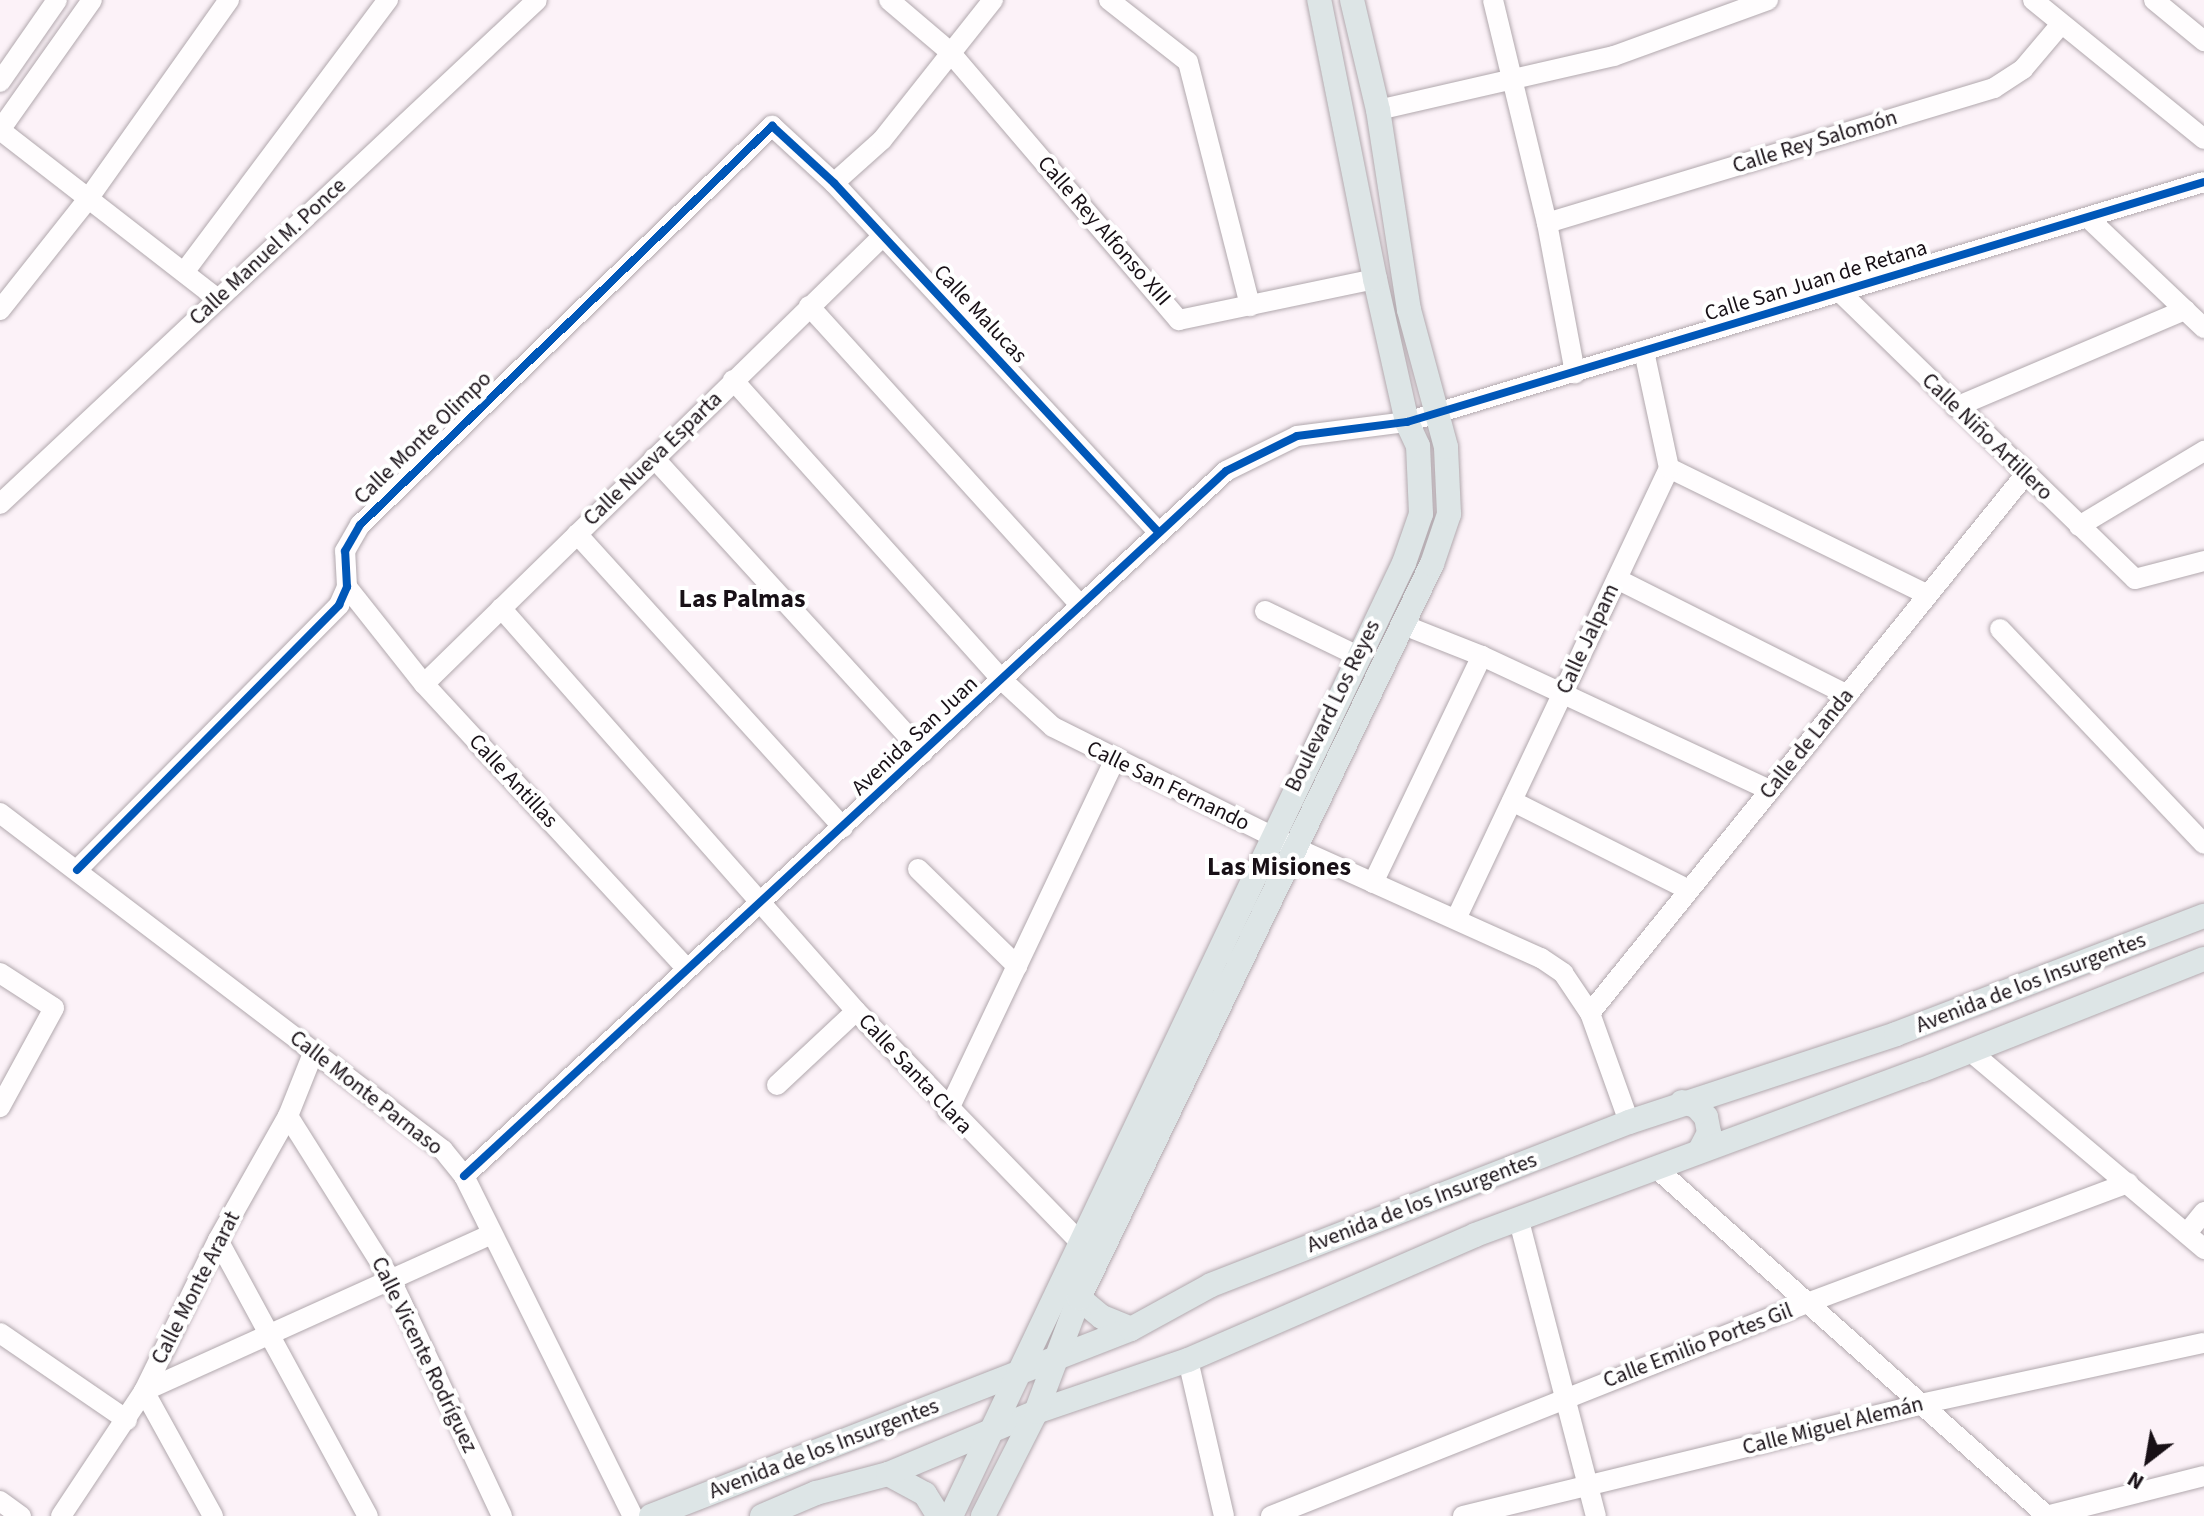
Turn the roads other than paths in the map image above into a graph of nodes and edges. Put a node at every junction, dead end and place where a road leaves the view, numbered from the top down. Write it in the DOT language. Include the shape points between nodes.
graph roads {
  1 [pos="57,0"];
  2 [pos="92,0"];
  3 [pos="229,0"];
  4 [pos="388,0"];
  5 [pos="537,0"];
  6 [pos="889,0"];
  7 [pos="993,0"];
  8 [pos="1109,0"];
  9 [pos="1319,0"];
  10 [pos="1352,0"];
  11 [pos="1493,0"];
  12 [pos="1768,0"];
  13 [pos="2033,0"];
  14 [pos="2154,0"];
  15 [pos="2061,24"];
  16 [pos="2204,41"];
  17 [pos="949,51"];
  18 [pos="1511,79"];
  19 [pos="0,82"];
  20 [pos="1378,110"];
  21 [pos="772,126"];
  22 [pos="0,130"];
  23 [pos="2204,139"];
  24 [pos="2204,182"];
  25 [pos="834,183"];
  26 [pos="88,199"];
  27 [pos="2088,218"];
  28 [pos="1547,223"];
  29 [pos="883,236"];
  30 [pos="185,271"];
  31 [pos="1375,279"];
  32 [pos="1841,293"];
  33 [pos="218,299"];
  34 [pos="809,306"];
  35 [pos="1250,306"];
  36 [pos="0,310"];
  37 [pos="2185,310"];
  38 [pos="2204,328"];
  39 [pos="1644,351"];
  40 [pos="1575,373"];
  41 [pos="733,380"];
  42 [pos="1956,407"];
  43 [pos="1437,414"];
  44 [pos="1407,422"];
  45 [pos="2204,451"];
  46 [pos="654,458"];
  47 [pos="1669,468"];
  48 [pos="2025,475"];
  49 [pos="0,504"];
  50 [pos="2079,526"];
  51 [pos="1157,531"];
  52 [pos="577,534"];
  53 [pos="2204,561"];
  54 [pos="1617,579"];
  55 [pos="347,587"];
  56 [pos="1928,595"];
  57 [pos="1079,604"];
  58 [pos="501,608"];
  59 [pos="1265,611"];
  60 [pos="1401,624"];
  61 [pos="2000,629"];
  62 [pos="1356,655"];
  63 [pos="1482,656"];
  64 [pos="1002,680"];
  65 [pos="424,684"];
  66 [pos="1563,692"];
  67 [pos="1848,695"];
  68 [pos="923,753"];
  69 [pos="1114,761"];
  70 [pos="1770,790"];
  71 [pos="1512,801"];
  72 [pos="0,813"];
  73 [pos="843,827"];
  74 [pos="1270,836"];
  75 [pos="2204,844"];
  76 [pos="1296,848"];
  77 [pos="918,869"];
  78 [pos="77,870"];
  79 [pos="1373,883"];
  80 [pos="1689,890"];
  81 [pos="761,898"];
  82 [pos="2204,916"];
  83 [pos="1456,919"];
  84 [pos="2204,959"];
  85 [pos="1017,966"];
  86 [pos="687,969"];
  87 [pos="0,973"];
  88 [pos="856,1011"];
  89 [pos="1590,1013"];
  90 [pos="1896,1034"];
  91 [pos="314,1051"];
  92 [pos="1970,1051"];
  93 [pos="1922,1070"];
  94 [pos="777,1085"];
  95 [pos="1682,1102"];
  96 [pos="0,1107"];
  97 [pos="948,1111"];
  98 [pos="288,1116"];
  99 [pos="1153,1120"];
  100 [pos="1629,1122"];
  101 [pos="1701,1148"];
  102 [pos="1655,1167"];
  103 [pos="464,1176"];
  104 [pos="2128,1183"];
  105 [pos="2204,1212"];
  106 [pos="1519,1221"];
  107 [pos="2187,1233"];
  108 [pos="491,1234"];
  109 [pos="218,1240"];
  110 [pos="1079,1241"];
  111 [pos="2204,1249"];
  112 [pos="390,1278"];
  113 [pos="1079,1298"];
  114 [pos="1807,1303"];
  115 [pos="1131,1329"];
  116 [pos="0,1333"];
  117 [pos="271,1334"];
  118 [pos="2204,1343"];
  119 [pos="1054,1359"];
  120 [pos="1188,1360"];
  121 [pos="1019,1373"];
  122 [pos="144,1391"];
  123 [pos="1567,1398"];
  124 [pos="1921,1404"];
  125 [pos="1036,1412"];
  126 [pos="127,1420"];
  127 [pos="991,1432"];
  128 [pos="888,1474"];
  129 [pos="2204,1476"];
  130 [pos="1589,1486"];
  131 [pos="0,1501"];
  132 [pos="21,1516"];
  133 [pos="61,1516"];
  134 [pos="213,1516"];
  135 [pos="368,1516"];
  136 [pos="502,1516"];
  137 [pos="633,1516"];
  138 [pos="651,1516"];
  139 [pos="762,1516"];
  140 [pos="939,1516"];
  141 [pos="951,1516"];
  142 [pos="983,1516"];
  143 [pos="1224,1516"];
  144 [pos="1271,1516"];
  145 [pos="1463,1516"];
  146 [pos="1596,1516"];
  147 [pos="2046,1516"];
  1 -- 19 [label="street"];
  2 -- 22 [label="street"];
  3 -- 26 [label="street"];
  4 -- 30 [label="street"];
  5 -- 33 [label="street, Calle Manuel M. Ponce"];
  6 -- 17 [label="street, Calle Rey Alfonso XIII"];
  7 -- 17 [label="street"];
  8 -- 35 [label="street" via="1188,62"];
  9 -- 31 [label="main road, Boulevard Los Reyes"];
  10 -- 20 [label="main road, Boulevard Los Reyes"];
  11 -- 18 [label="street"];
  12 -- 18 [label="street" via="1614,56"];
  13 -- 15 [label="street"];
  14 -- 16 [label="street"];
  15 -- 23 [label="street"];
  15 -- 28 [label="street, Calle Rey Salomón" via="2023,69 1994,88"];
  17 -- 25 [label="street" via="882,140"];
  17 -- 35 [label="street, Calle Rey Alfonso XIII" via="1179,320"];
  18 -- 20 [label="street"];
  18 -- 28 [label="street"];
  20 -- 43 [label="main road, Boulevard Los Reyes" via="1409,310"];
  21 -- 25 [label="street, Calle Malucas"];
  21 -- 55 [label="street, Calle Monte Olimpo" via="360,525 345,551"];
  22 -- 26 [label="street"];
  24 -- 27 [label="street, Calle San Juan de Retana"];
  25 -- 29 [label="street, Calle Malucas"];
  26 -- 30 [label="street"];
  26 -- 36 [label="street"];
  27 -- 32 [label="street, Calle San Juan de Retana"];
  27 -- 37 [label="street"];
  28 -- 40 [label="street"];
  29 -- 34 [label="street, Calle Nueva Esparta"];
  29 -- 51 [label="street, Calle Malucas"];
  30 -- 33 [label="street"];
  31 -- 35 [label="street, Calle Rey Alfonso XIII"];
  31 -- 44 [label="main road, Boulevard Los Reyes"];
  32 -- 39 [label="street, Calle San Juan de Retana"];
  32 -- 42 [label="street, Calle Niño Artillero"];
  33 -- 49 [label="street, Calle Manuel M. Ponce"];
  34 -- 41 [label="street, Calle Nueva Esparta"];
  34 -- 57 [label="street"];
  37 -- 38 [label="street"];
  37 -- 42 [label="street"];
  39 -- 40 [label="street, Calle San Juan de Retana"];
  39 -- 47 [label="street"];
  40 -- 43 [label="street, Calle San Juan de Retana"];
  41 -- 46 [label="street, Calle Nueva Esparta"];
  41 -- 64 [label="street, Calle San Fernando"];
  42 -- 48 [label="street, Calle Niño Artillero"];
  43 -- 44 [label="street, Avenida San Juan"];
  43 -- 60 [label="main road, Boulevard Los Reyes" via="1446,447 1449,514 1432,564"];
  44 -- 51 [label="street, Avenida San Juan" via="1297,436 1226,471"];
  44 -- 62 [label="main road, Boulevard Los Reyes" via="1418,446 1421,514 1404,563"];
  45 -- 50 [label="street"];
  46 -- 52 [label="street, Calle Nueva Esparta"];
  46 -- 68 [label="street"];
  47 -- 54 [label="street, Calle Jalpam"];
  47 -- 56 [label="street"];
  48 -- 50 [label="street, Calle Niño Artillero"];
  48 -- 56 [label="street, Calle de Landa"];
  50 -- 53 [label="street, Calle Niño Artillero" via="2135,579"];
  51 -- 57 [label="street, Avenida San Juan"];
  52 -- 58 [label="street, Calle Nueva Esparta"];
  52 -- 73 [label="street"];
  54 -- 66 [label="street, Calle Jalpam"];
  54 -- 67 [label="street"];
  55 -- 65 [label="street, Calle Antillas"];
  55 -- 78 [label="street" via="339,605"];
  56 -- 67 [label="street, Calle de Landa"];
  57 -- 64 [label="street, Avenida San Juan"];
  58 -- 65 [label="street, Calle Nueva Esparta"];
  58 -- 81 [label="street, Calle Santa Clara"];
  59 -- 62 [label="street"];
  60 -- 63 [label="street"];
  60 -- 76 [label="main road, Boulevard Los Reyes"];
  61 -- 75 [label="street"];
  62 -- 74 [label="main road, Boulevard Los Reyes"];
  63 -- 66 [label="street"];
  63 -- 79 [label="street"];
  64 -- 68 [label="street, Avenida San Juan"];
  64 -- 69 [label="street, Calle San Fernando" via="1053,727"];
  65 -- 86 [label="street, Calle Antillas"];
  66 -- 70 [label="street"];
  66 -- 71 [label="street, Calle Jalpam"];
  67 -- 70 [label="street, Calle de Landa"];
  68 -- 73 [label="street, Avenida San Juan"];
  69 -- 74 [label="street, Calle San Fernando"];
  69 -- 85 [label="street"];
  70 -- 80 [label="street, Calle de Landa"];
  71 -- 80 [label="street"];
  71 -- 83 [label="street, Calle Jalpam"];
  72 -- 78 [label="street, Calle Monte Parnaso"];
  73 -- 81 [label="street, Avenida San Juan"];
  74 -- 76 [label="street, Calle San Fernando"];
  74 -- 99 [label="main road, Boulevard Los Reyes"];
  76 -- 79 [label="street, Calle San Fernando"];
  76 -- 99 [label="main road, Boulevard Los Reyes"];
  77 -- 85 [label="street"];
  78 -- 91 [label="street, Calle Monte Parnaso"];
  79 -- 83 [label="street, Calle San Fernando"];
  80 -- 89 [label="street, Calle de Landa"];
  81 -- 86 [label="street, Avenida San Juan"];
  81 -- 88 [label="street, Calle Santa Clara"];
  82 -- 90 [label="main road, Avenida de los Insurgentes"];
  83 -- 89 [label="street, Calle San Fernando" via="1563,973"];
  84 -- 92 [label="main road, Avenida de los Insurgentes"];
  85 -- 97 [label="street"];
  86 -- 103 [label="street, Avenida San Juan"];
  87 -- 96 [label="street" via="54,1008"];
  88 -- 94 [label="street"];
  88 -- 97 [label="street, Calle Santa Clara"];
  89 -- 100 [label="street, Calle San Fernando"];
  90 -- 93 [label="main road" via="1900,1053"];
  90 -- 95 [label="main road, Avenida de los Insurgentes"];
  91 -- 98 [label="street, Calle Monte Ararat"];
  91 -- 103 [label="street, Calle Monte Parnaso" via="443,1150"];
  92 -- 93 [label="main road, Avenida de los Insurgentes"];
  92 -- 104 [label="street"];
  93 -- 101 [label="main road, Avenida de los Insurgentes"];
  95 -- 100 [label="main road, Avenida de los Insurgentes"];
  95 -- 101 [label="main road" via="1696,1106 1706,1117 1709,1133"];
  97 -- 110 [label="street, Calle Santa Clara"];
  98 -- 109 [label="street, Calle Monte Ararat"];
  98 -- 112 [label="street, Calle Vicente Rodríguez"];
  99 -- 110 [label="main road, Boulevard Los Reyes"];
  99 -- 113 [label="main road, Boulevard Los Reyes"];
  100 -- 115 [label="main road, Avenida de los Insurgentes" via="1211,1285"];
  101 -- 102 [label="main road, Avenida de los Insurgentes"];
  102 -- 106 [label="main road, Avenida de los Insurgentes"];
  102 -- 114 [label="street"];
  103 -- 108 [label="street, Calle Monte Parnaso"];
  104 -- 107 [label="street"];
  104 -- 114 [label="street, Calle Emilio Portes Gil"];
  105 -- 107 [label="street"];
  106 -- 120 [label="main road, Avenida de los Insurgentes" via="1475,1235"];
  106 -- 123 [label="street"];
  107 -- 111 [label="street"];
  108 -- 112 [label="street"];
  108 -- 137 [label="street, Calle Monte Parnaso"];
  109 -- 117 [label="street"];
  109 -- 122 [label="street, Calle Monte Ararat"];
  110 -- 121 [label="main road, Boulevard Los Reyes"];
  112 -- 117 [label="street"];
  112 -- 136 [label="street, Calle Vicente Rodríguez"];
  113 -- 115 [label="main road" via="1102,1317"];
  113 -- 119 [label="main road, Boulevard Los Reyes"];
  114 -- 123 [label="street, Calle Emilio Portes Gil"];
  114 -- 124 [label="street"];
  115 -- 119 [label="main road, Avenida de los Insurgentes"];
  116 -- 126 [label="street"];
  117 -- 122 [label="street"];
  117 -- 135 [label="street"];
  118 -- 124 [label="street, Calle Miguel Alemán"];
  119 -- 121 [label="main road, Avenida de los Insurgentes"];
  119 -- 125 [label="main road, Boulevard Los Reyes"];
  120 -- 125 [label="main road, Avenida de los Insurgentes"];
  120 -- 143 [label="street"];
  121 -- 127 [label="main road, Boulevard Los Reyes"];
  121 -- 138 [label="main road, Avenida de los Insurgentes"];
  122 -- 126 [label="street, Calle Monte Ararat"];
  122 -- 134 [label="street"];
  123 -- 130 [label="street"];
  123 -- 144 [label="street, Calle Emilio Portes Gil"];
  124 -- 130 [label="street, Calle Miguel Alemán"];
  124 -- 147 [label="street"];
  125 -- 127 [label="main road, Avenida de los Insurgentes"];
  125 -- 142 [label="main road, Boulevard Los Reyes"];
  126 -- 133 [label="street, Calle Monte Ararat"];
  127 -- 128 [label="main road, Avenida de los Insurgentes"];
  127 -- 141 [label="main road, Boulevard Los Reyes"];
  128 -- 139 [label="main road, Avenida de los Insurgentes" via="816,1493"];
  128 -- 140 [label="main road" via="925,1494"];
  129 -- 147 [label="street"];
  130 -- 145 [label="street, Calle Miguel Alemán"];
  130 -- 146 [label="street"];
  131 -- 132 [label="street"];
}
